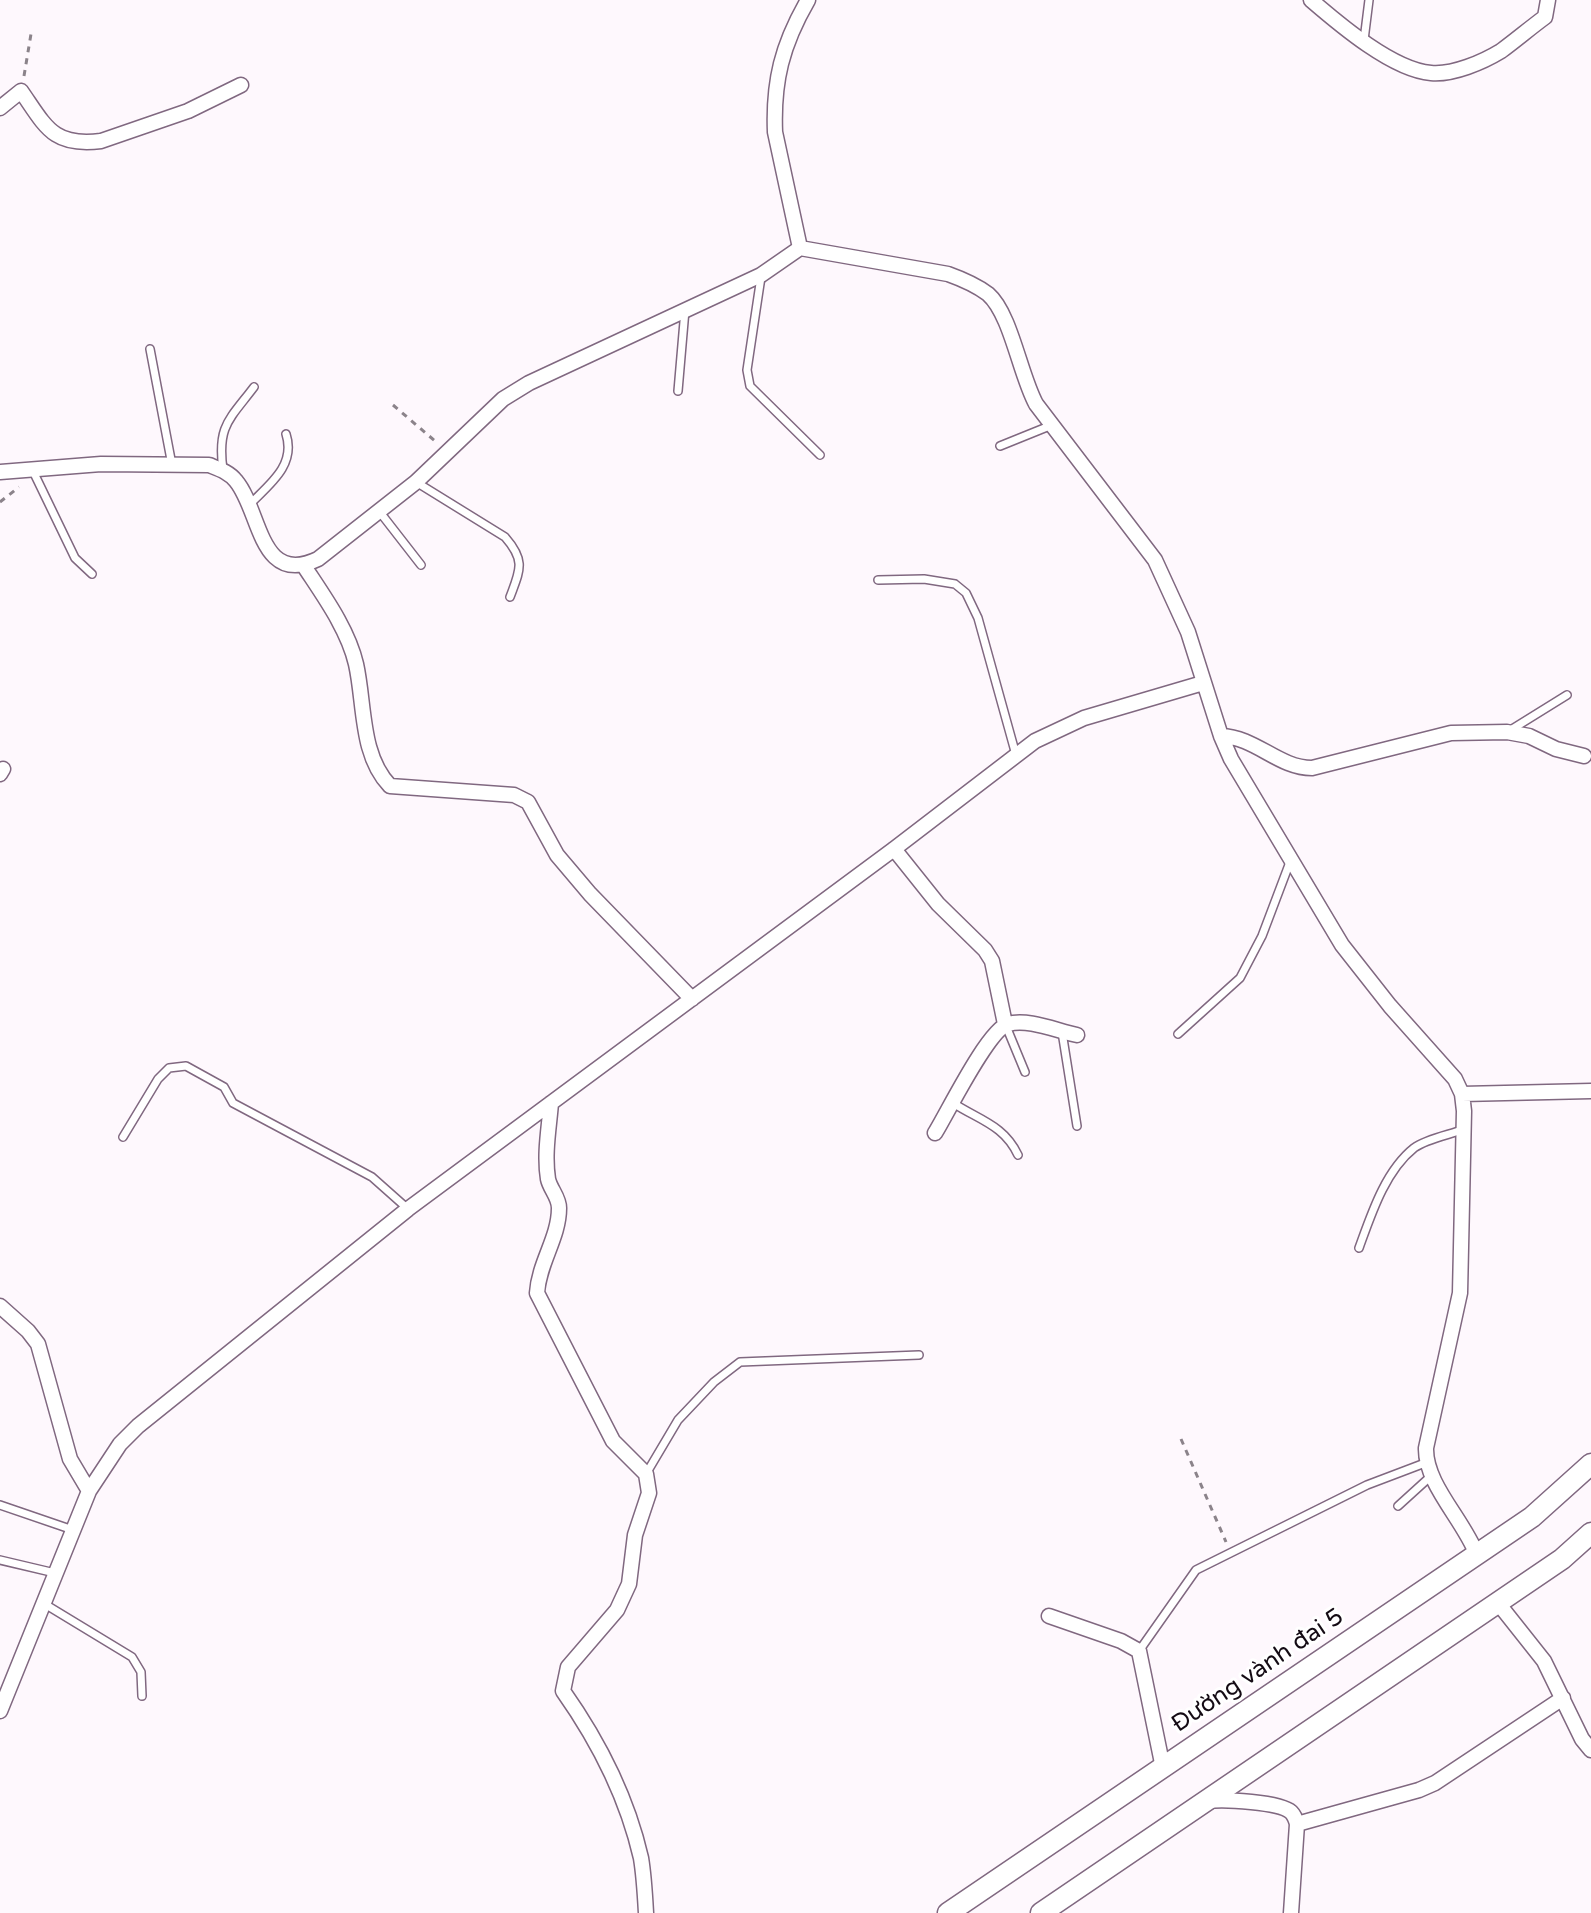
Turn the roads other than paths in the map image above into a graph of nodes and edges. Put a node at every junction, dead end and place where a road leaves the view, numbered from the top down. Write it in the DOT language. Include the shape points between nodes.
graph roads {
  1 [pos="808,0"];
  2 [pos="1311,0"];
  3 [pos="1369,0"];
  4 [pos="1548,0"];
  5 [pos="1364,40"];
  6 [pos="241,85"];
  7 [pos="0,108"];
  8 [pos="800,248"];
  9 [pos="761,275"];
  10 [pos="685,310"];
  11 [pos="150,349"];
  12 [pos="254,387"];
  13 [pos="678,391"];
  14 [pos="1052,425"];
  15 [pos="286,434"];
  16 [pos="1000,446"];
  17 [pos="820,455"];
  18 [pos="172,465"];
  19 [pos="32,469"];
  20 [pos="223,470"];
  21 [pos="0,472"];
  22 [pos="416,482"];
  23 [pos="248,505"];
  24 [pos="379,511"];
  25 [pos="421,565"];
  26 [pos="304,566"];
  27 [pos="92,574"];
  28 [pos="878,580"];
  29 [pos="510,597"];
  30 [pos="1203,683"];
  31 [pos="1567,695"];
  32 [pos="1507,732"];
  33 [pos="1221,736"];
  34 [pos="1016,755"];
  35 [pos="1584,756"];
  36 [pos="894,849"];
  37 [pos="1291,860"];
  38 [pos="692,999"];
  39 [pos="1005,1024"];
  40 [pos="1069,1033"];
  41 [pos="1178,1034"];
  42 [pos="1025,1072"];
  43 [pos="1591,1091"];
  44 [pos="1462,1094"];
  45 [pos="551,1103"];
  46 [pos="953,1103"];
  47 [pos="1077,1126"];
  48 [pos="1464,1129"];
  49 [pos="935,1133"];
  50 [pos="123,1137"];
  51 [pos="1018,1155"];
  52 [pos="408,1209"];
  53 [pos="1359,1248"];
  54 [pos="0,1306"];
  55 [pos="919,1355"];
  56 [pos="1591,1464"];
  57 [pos="1428,1470"];
  58 [pos="646,1474"];
  59 [pos="89,1491"];
  60 [pos="0,1505"];
  61 [pos="1398,1506"];
  62 [pos="73,1530"];
  63 [pos="1591,1533"];
  64 [pos="1477,1555"];
  65 [pos="0,1560"];
  66 [pos="55,1573"];
  67 [pos="43,1603"];
  68 [pos="1498,1603"];
  69 [pos="1049,1616"];
  70 [pos="1139,1651"];
  71 [pos="142,1696"];
  72 [pos="1563,1698"];
  73 [pos="0,1711"];
  74 [pos="1591,1750"];
  75 [pos="1163,1768"];
  76 [pos="1206,1801"];
  77 [pos="1297,1824"];
  78 [pos="646,1913"];
  79 [pos="948,1913"];
  80 [pos="1041,1913"];
  81 [pos="1291,1913"];
  1 -- 8 [label="street" via="778,66 774,114"];
  2 -- 5 [label="street"];
  3 -- 5 [label="lane"];
  4 -- 5 [label="street" via="1545,17 1499,52 1434,74 1409,69"];
  6 -- 7 [label="street" via="188,111 88,143 58,138 21,91"];
  8 -- 9 [label="street"];
  8 -- 14 [label="street" via="948,274 990,295 1003,315 1027,387"];
  9 -- 10 [label="street"];
  9 -- 17 [label="lane" via="747,370 750,386"];
  10 -- 13 [label="lane"];
  10 -- 22 [label="street" via="503,399"];
  11 -- 18 [label="lane"];
  12 -- 20 [label="lane" via="225,425"];
  14 -- 16 [label="lane"];
  14 -- 30 [label="street" via="1155,560 1188,632"];
  15 -- 23 [label="lane" via="288,454 281,474"];
  18 -- 19 [label="street"];
  18 -- 20 [label="street"];
  19 -- 21 [label="street"];
  19 -- 27 [label="lane" via="75,558"];
  20 -- 23 [label="street" via="235,479"];
  22 -- 24 [label="street"];
  22 -- 29 [label="lane" via="515,547 521,569"];
  23 -- 26 [label="street" via="266,548 278,560"];
  24 -- 25 [label="lane"];
  24 -- 26 [label="street"];
  26 -- 38 [label="street" via="356,661 366,731 379,774 390,786 514,795 528,802 557,855"];
  28 -- 34 [label="lane" via="924,579 955,584 966,593 978,618"];
  30 -- 33 [label="street"];
  30 -- 34 [label="street" via="1058,728"];
  31 -- 32 [label="lane"];
  32 -- 33 [label="street" via="1433,736 1312,768 1288,764 1243,739"];
  32 -- 35 [label="street"];
  33 -- 37 [label="street"];
  34 -- 36 [label="street"];
  36 -- 38 [label="street"];
  36 -- 39 [label="street" via="992,961"];
  37 -- 41 [label="lane" via="1240,978"];
  37 -- 44 [label="street" via="1342,945"];
  38 -- 45 [label="street"];
  39 -- 40 [label="street" via="1020,1022"];
  39 -- 42 [label="lane"];
  39 -- 46 [label="street" via="985,1046"];
  40 -- 47 [label="lane"];
  43 -- 44 [label="street"];
  44 -- 48 [label="street"];
  45 -- 52 [label="street"];
  45 -- 58 [label="street" via="549,1181 559,1204 537,1293 613,1441"];
  46 -- 49 [label="street"];
  46 -- 51 [label="lane" via="1000,1129"];
  48 -- 53 [label="lane" via="1415,1148 1389,1178"];
  48 -- 57 [label="street" via="1460,1293 1426,1448"];
  50 -- 52 [label="lane" via="158,1079 169,1068 186,1066 224,1087 233,1103 372,1177"];
  52 -- 59 [label="street" via="138,1426"];
  54 -- 59 [label="street" via="38,1344 70,1459"];
  55 -- 58 [label="lane" via="740,1362 678,1420"];
  56 -- 64 [label="main road, Đường vành đai 5" via="1532,1517"];
  57 -- 61 [label="lane"];
  57 -- 64 [label="street"];
  57 -- 70 [label="lane" via="1367,1485 1196,1570"];
  58 -- 78 [label="street" via="649,1493 635,1535 629,1584 617,1610 568,1667 563,1691 615,1778 641,1859"];
  59 -- 62 [label="street"];
  60 -- 62 [label="lane"];
  62 -- 66 [label="street"];
  63 -- 68 [label="main road"];
  64 -- 75 [label="main road, Đường vành đai 5"];
  65 -- 66 [label="lane"];
  66 -- 67 [label="street"];
  67 -- 71 [label="lane" via="132,1657 141,1672"];
  67 -- 73 [label="street"];
  68 -- 72 [label="street" via="1544,1661"];
  68 -- 76 [label="main road"];
  69 -- 70 [label="street"];
  70 -- 75 [label="street"];
  72 -- 74 [label="street"];
  72 -- 77 [label="street" via="1435,1783"];
  75 -- 79 [label="main road, Đường vành đai 5"];
  76 -- 77 [label="street" via="1283,1807"];
  76 -- 80 [label="main road"];
  77 -- 81 [label="street"];
}
